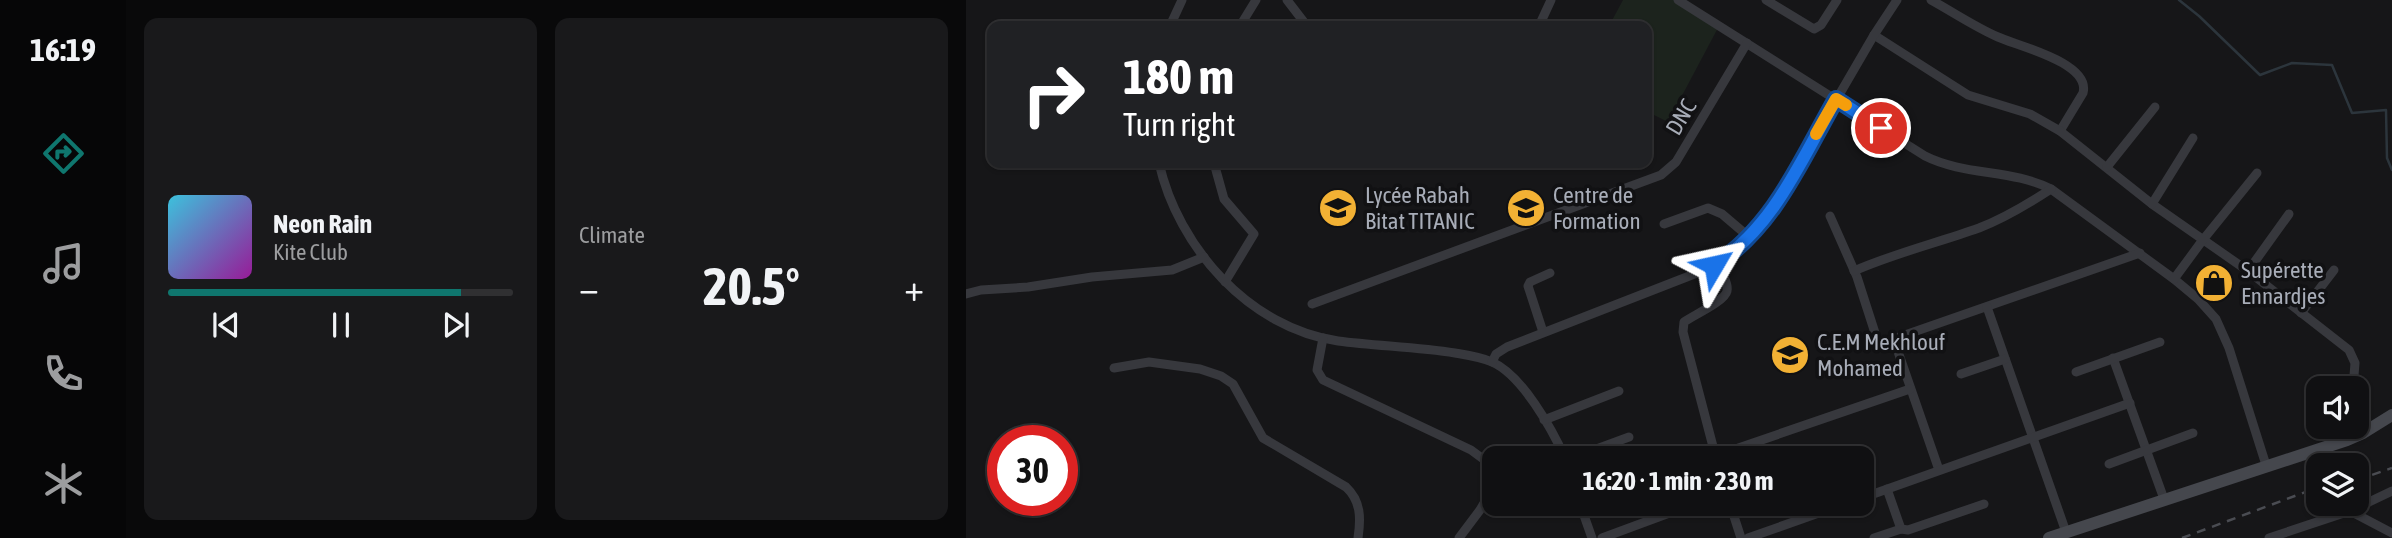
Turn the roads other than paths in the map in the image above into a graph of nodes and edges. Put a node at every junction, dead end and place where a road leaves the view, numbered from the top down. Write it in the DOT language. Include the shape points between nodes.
graph roads {
  1 [pos="1182,0"];
  2 [pos="1256,0"];
  3 [pos="1287,0"];
  4 [pos="1551,0"];
  5 [pos="1678,0"];
  6 [pos="1766,0"];
  7 [pos="1837,0"];
  8 [pos="1897,0"];
  9 [pos="1931,0"];
  10 [pos="1172,21"];
  11 [pos="1243,21"];
  12 [pos="1303,21"];
  13 [pos="1541,21"];
  14 [pos="1874,34"];
  15 [pos="1747,43"];
  16 [pos="1836,99"];
  17 [pos="2155,107"];
  18 [pos="2060,131"];
  19 [pos="2193,138"];
  20 [pos="2106,167"];
  21 [pos="1160,168"];
  22 [pos="1215,168"];
  23 [pos="2257,173"];
  24 [pos="2051,189"];
  25 [pos="2152,204"];
  26 [pos="2289,214"];
  27 [pos="1830,216"];
  28 [pos="1664,224"];
  29 [pos="1749,237"];
  30 [pos="2202,241"];
  31 [pos="2140,253"];
  32 [pos="1204,257"];
  33 [pos="1717,263"];
  34 [pos="2334,270"];
  35 [pos="1854,271"];
  36 [pos="2248,271"];
  37 [pos="1550,272"];
  38 [pos="2175,279"];
  39 [pos="1225,282"];
  40 [pos="966,294"];
  41 [pos="1312,304"];
  42 [pos="1987,307"];
  43 [pos="2301,313"];
  44 [pos="1543,332"];
  45 [pos="1323,338"];
  46 [pos="1894,340"];
  47 [pos="2160,342"];
  48 [pos="2113,358"];
  49 [pos="2005,359"];
  50 [pos="1492,362"];
  51 [pos="1114,368"];
  52 [pos="2076,372"];
  53 [pos="1961,374"];
  54 [pos="2354,376"];
  55 [pos="1910,389"];
  56 [pos="1619,391"];
  57 [pos="2130,403"];
  58 [pos="2392,415"];
  59 [pos="1544,420"];
  60 [pos="2369,429"];
  61 [pos="2193,433"];
  62 [pos="1629,437"];
  63 [pos="2033,437"];
  64 [pos="2335,439"];
  65 [pos="1558,446"];
  66 [pos="1605,446"];
  67 [pos="1712,446"];
  68 [pos="1747,446"];
  69 [pos="2147,449"];
  70 [pos="1482,458"];
  71 [pos="2109,464"];
  72 [pos="2266,466"];
  73 [pos="1939,471"];
  74 [pos="1887,489"];
  75 [pos="2392,491"];
  76 [pos="1874,494"];
  77 [pos="2164,499"];
  78 [pos="2369,502"];
  79 [pos="1984,504"];
  80 [pos="1482,507"];
  81 [pos="1584,516"];
  82 [pos="1661,516"];
  83 [pos="1734,516"];
  84 [pos="1807,516"];
  85 [pos="2335,516"];
  86 [pos="2360,516"];
  87 [pos="1901,528"];
  88 [pos="2066,532"];
  89 [pos="2392,533"];
  90 [pos="1741,537"];
  91 [pos="1358,538"];
  92 [pos="1459,538"];
  93 [pos="1592,538"];
  94 [pos="1602,538"];
  95 [pos="1874,538"];
  96 [pos="2049,538"];
  97 [pos="2269,538"];
  1 -- 10 [label="street"];
  2 -- 11 [label="street"];
  3 -- 12 [label="street"];
  4 -- 13 [label="street"];
  5 -- 15 [label="street"];
  6 -- 7 [label="street" via="1815,29"];
  8 -- 14 [label="street"];
  9 -- 18 [label="street" via="1998,37 2061,63 2082,80 2083,93"];
  14 -- 16 [label="street"];
  14 -- 18 [label="street" via="1968,95 2030,114"];
  15 -- 16 [label="street"];
  15 -- 41 [label="street, DNC" via="1676,162 1661,176"];
  16 -- 24 [label="street" via="1937,162"];
  16 -- 29 [label="street" via="1775,205"];
  17 -- 20 [label="street"];
  18 -- 20 [label="street"];
  19 -- 25 [label="street"];
  20 -- 25 [label="street"];
  21 -- 32 [label="street" via="1175,211"];
  22 -- 39 [label="street" via="1224,199 1254,234"];
  23 -- 30 [label="street"];
  24 -- 31 [label="street"];
  24 -- 35 [label="street" via="1978,228 1892,254"];
  25 -- 30 [label="street"];
  26 -- 36 [label="street"];
  27 -- 35 [label="street"];
  28 -- 29 [label="street" via="1708,208"];
  29 -- 33 [label="street"];
  30 -- 36 [label="street"];
  30 -- 38 [label="street"];
  31 -- 38 [label="street"];
  31 -- 42 [label="street"];
  32 -- 39 [label="street"];
  32 -- 40 [label="street" via="1172,270"];
  33 -- 44 [label="street"];
  33 -- 67 [label="street" via="1727,293 1684,322 1683,332"];
  34 -- 43 [label="street"];
  35 -- 46 [label="street" via="1878,340"];
  36 -- 43 [label="street"];
  37 -- 44 [label="street" via="1528,287"];
  38 -- 72 [label="street" via="2208,310 2225,337"];
  39 -- 45 [label="street" via="1271,317"];
  42 -- 46 [label="street"];
  42 -- 49 [label="street"];
  43 -- 54 [label="street" via="2352,353"];
  44 -- 50 [label="street" via="1507,347"];
  45 -- 50 [label="street"];
  45 -- 70 [label="street" via="1317,370 1323,380"];
  46 -- 55 [label="street"];
  47 -- 48 [label="street"];
  48 -- 52 [label="street"];
  48 -- 57 [label="street"];
  49 -- 53 [label="street"];
  49 -- 63 [label="street"];
  50 -- 59 [label="street" via="1509,374"];
  51 -- 91 [label="street" via="1149,362 1200,369 1228,380 1263,438 1353,494 1360,516"];
  55 -- 68 [label="street"];
  55 -- 73 [label="street"];
  56 -- 59 [label="street"];
  57 -- 63 [label="street"];
  57 -- 69 [label="street"];
  58 -- 60 [label="main road"];
  59 -- 65 [label="street"];
  61 -- 69 [label="street"];
  62 -- 66 [label="street"];
  63 -- 73 [label="street"];
  63 -- 88 [label="street"];
  64 -- 72 [label="main road"];
  69 -- 71 [label="street"];
  69 -- 77 [label="street"];
  72 -- 77 [label="main road"];
  73 -- 74 [label="street"];
  74 -- 76 [label="street"];
  74 -- 87 [label="street"];
  75 -- 78 [label="street"];
  77 -- 88 [label="main road"];
  79 -- 87 [label="street" via="1908,530"];
  80 -- 92 [label="street"];
  81 -- 93 [label="street"];
  82 -- 94 [label="street"];
  83 -- 90 [label="street"];
  84 -- 90 [label="street"];
  85 -- 97 [label="street"];
  86 -- 89 [label="street"];
  87 -- 95 [label="street"];
  88 -- 96 [label="main road"];
}
